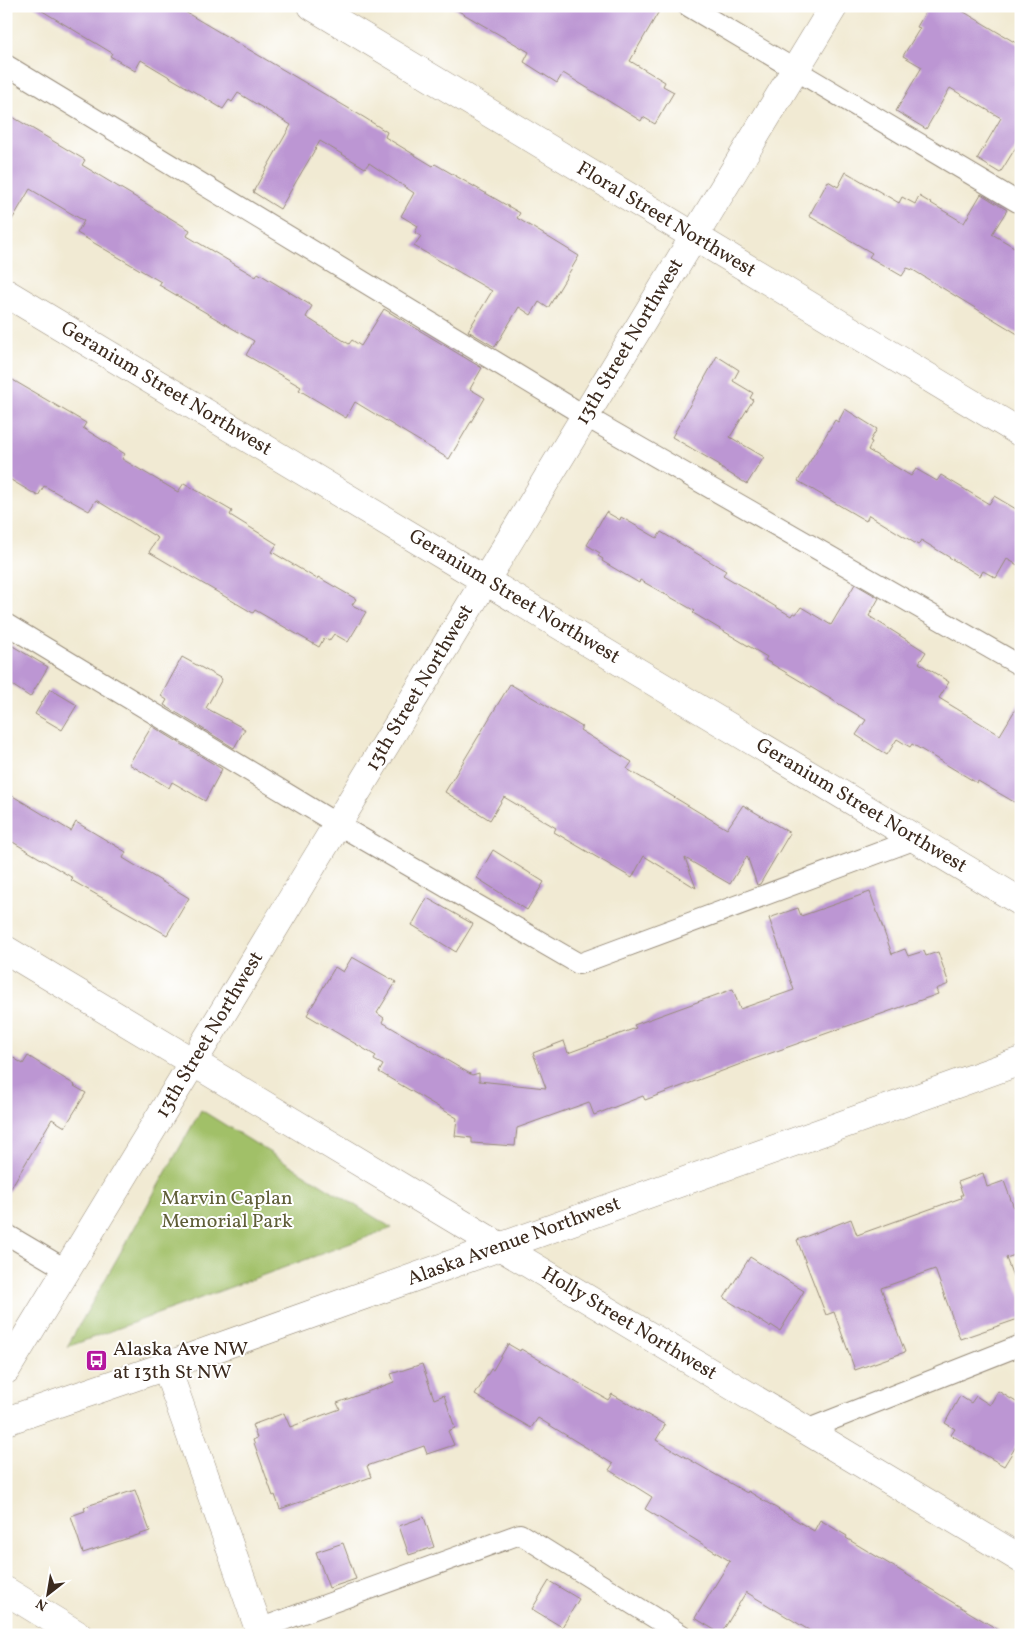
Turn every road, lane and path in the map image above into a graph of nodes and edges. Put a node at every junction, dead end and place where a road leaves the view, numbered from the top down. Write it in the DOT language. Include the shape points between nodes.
graph roads {
  1 [pos="312,6"];
  2 [pos="688,6"];
  3 [pos="834,6"];
  4 [pos="6,65"];
  5 [pos="795,70"];
  6 [pos="1021,204"];
  7 [pos="694,236"];
  8 [pos="6,293"];
  9 [pos="586,416"];
  10 [pos="1021,433"];
  11 [pos="485,580"];
  12 [pos="6,624"];
  13 [pos="1021,666"];
  14 [pos="337,824"];
  15 [pos="916,839"];
  16 [pos="1021,902"];
  17 [pos="6,950"];
  18 [pos="1021,1061"];
  19 [pos="193,1062"];
  20 [pos="6,1234"];
  21 [pos="501,1247"];
  22 [pos="67,1270"];
  23 [pos="1021,1345"];
  24 [pos="166,1366"];
  25 [pos="6,1370"];
  26 [pos="6,1421"];
  27 [pos="806,1430"];
  28 [pos="1021,1559"];
  29 [pos="6,1591"];
  30 [pos="260,1632"];
  31 [pos="78,1635"];
  32 [pos="682,1635"];
  1 -- 7 [label="street, Floral Street Northwest"];
  2 -- 5 [label="lane"];
  3 -- 5 [label="street, 13th Street Northwest"];
  4 -- 9 [label="lane"];
  5 -- 6 [label="lane"];
  5 -- 7 [label="street, 13th Street Northwest"];
  7 -- 9 [label="street, 13th Street Northwest"];
  7 -- 10 [label="street, Floral Street Northwest"];
  8 -- 11 [label="street, Geranium Street Northwest"];
  9 -- 11 [label="street, 13th Street Northwest"];
  9 -- 13 [label="lane"];
  11 -- 14 [label="street, 13th Street Northwest"];
  11 -- 15 [label="street, Geranium Street Northwest"];
  12 -- 14 [label="lane"];
  14 -- 15 [label="lane" via="579,964"];
  14 -- 19 [label="street, 13th Street Northwest"];
  15 -- 16 [label="street, Geranium Street Northwest"];
  17 -- 19 [label="street, Holly Street Northwest"];
  18 -- 21 [label="street, Alaska Avenue Northwest"];
  19 -- 21 [label="street, Holly Street Northwest"];
  19 -- 22 [label="street, 13th Street Northwest"];
  20 -- 22 [label="lane"];
  21 -- 24 [label="street, Alaska Avenue Northwest"];
  21 -- 27 [label="street, Holly Street Northwest"];
  22 -- 25 [label="street, 13th Street Northwest"];
  23 -- 27 [label="lane"];
  24 -- 26 [label="street, Alaska Avenue Northwest"];
  24 -- 30 [label="street"];
  27 -- 28 [label="street, Holly Street Northwest"];
  29 -- 31 [label="street"];
  30 -- 32 [label="lane" via="520,1534"];
}
